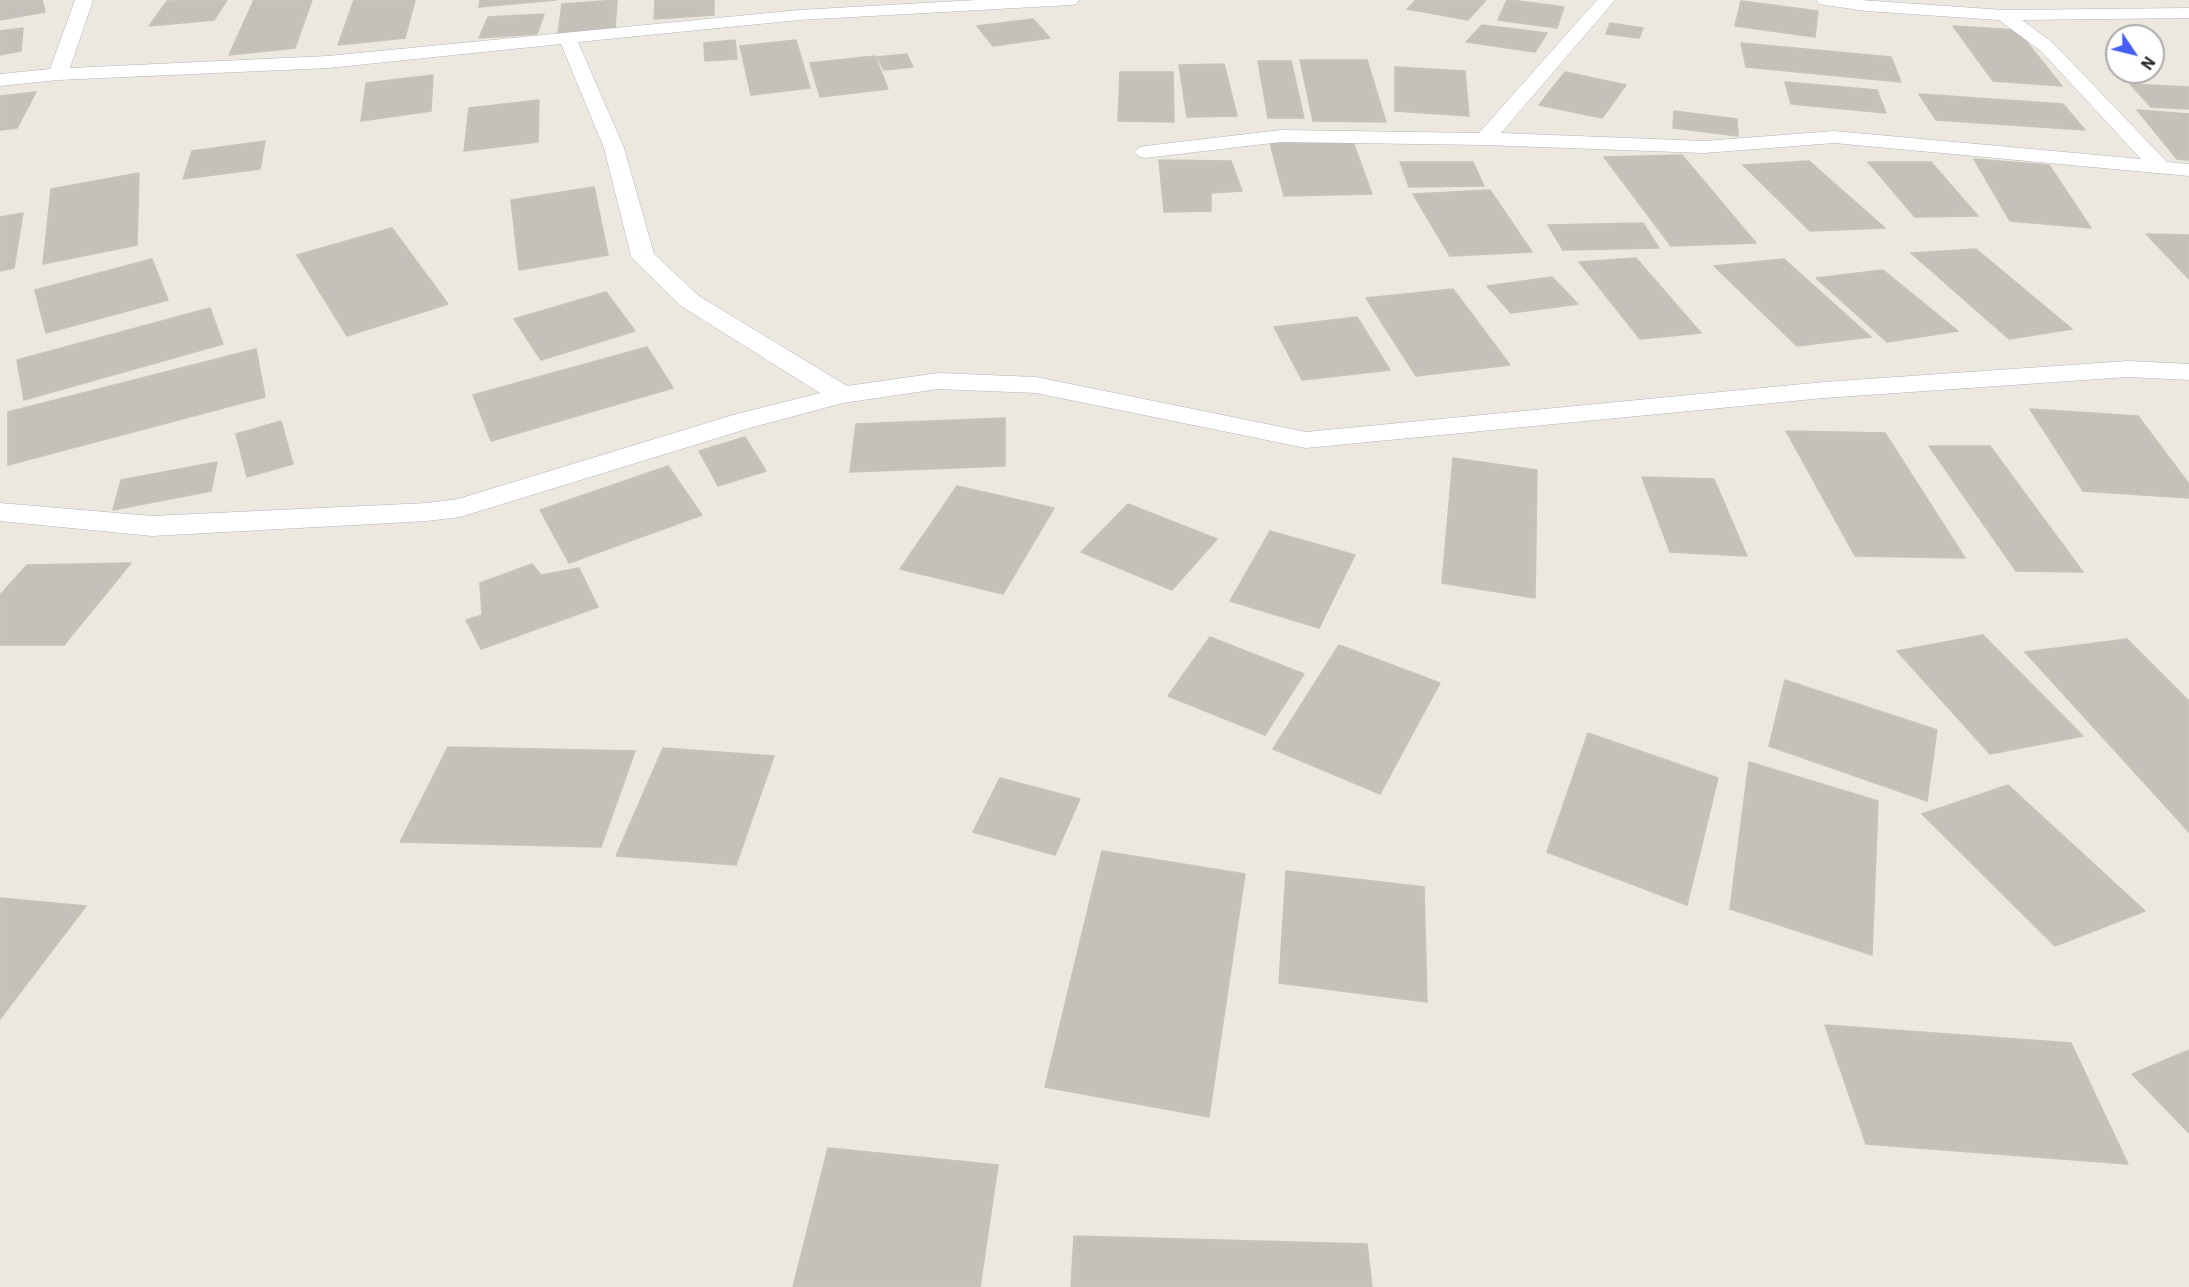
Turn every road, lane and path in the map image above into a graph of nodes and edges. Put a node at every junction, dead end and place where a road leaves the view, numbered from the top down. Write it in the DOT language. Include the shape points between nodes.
graph roads {
  1 [pos="84,0"];
  2 [pos="1070,0"];
  3 [pos="1606,0"];
  4 [pos="1825,0"];
  5 [pos="795,8"];
  6 [pos="2189,13"];
  7 [pos="2004,15"];
  8 [pos="568,40"];
  9 [pos="58,74"];
  10 [pos="0,80"];
  11 [pos="1485,139"];
  12 [pos="1145,152"];
  13 [pos="2161,168"];
  14 [pos="2189,170"];
  15 [pos="2189,372"];
  16 [pos="842,395"];
  17 [pos="0,512"];
  1 -- 9 [label="street"];
  2 -- 5 [label="street"];
  3 -- 11 [label="street"];
  4 -- 7 [label="street"];
  5 -- 8 [label="street"];
  6 -- 7 [label="street"];
  7 -- 13 [label="street" via="2047,47"];
  8 -- 9 [label="street" via="328,62"];
  8 -- 16 [label="street" via="614,148 643,256 690,301"];
  9 -- 10 [label="street"];
  11 -- 12 [label="street" via="1281,136"];
  11 -- 13 [label="street" via="1704,147 1834,138"];
  13 -- 14 [label="street"];
  15 -- 16 [label="street" via="2128,369 1824,390 1306,440 1036,385 938,381"];
  16 -- 17 [label="street" via="743,421 460,508 152,526"];
}
